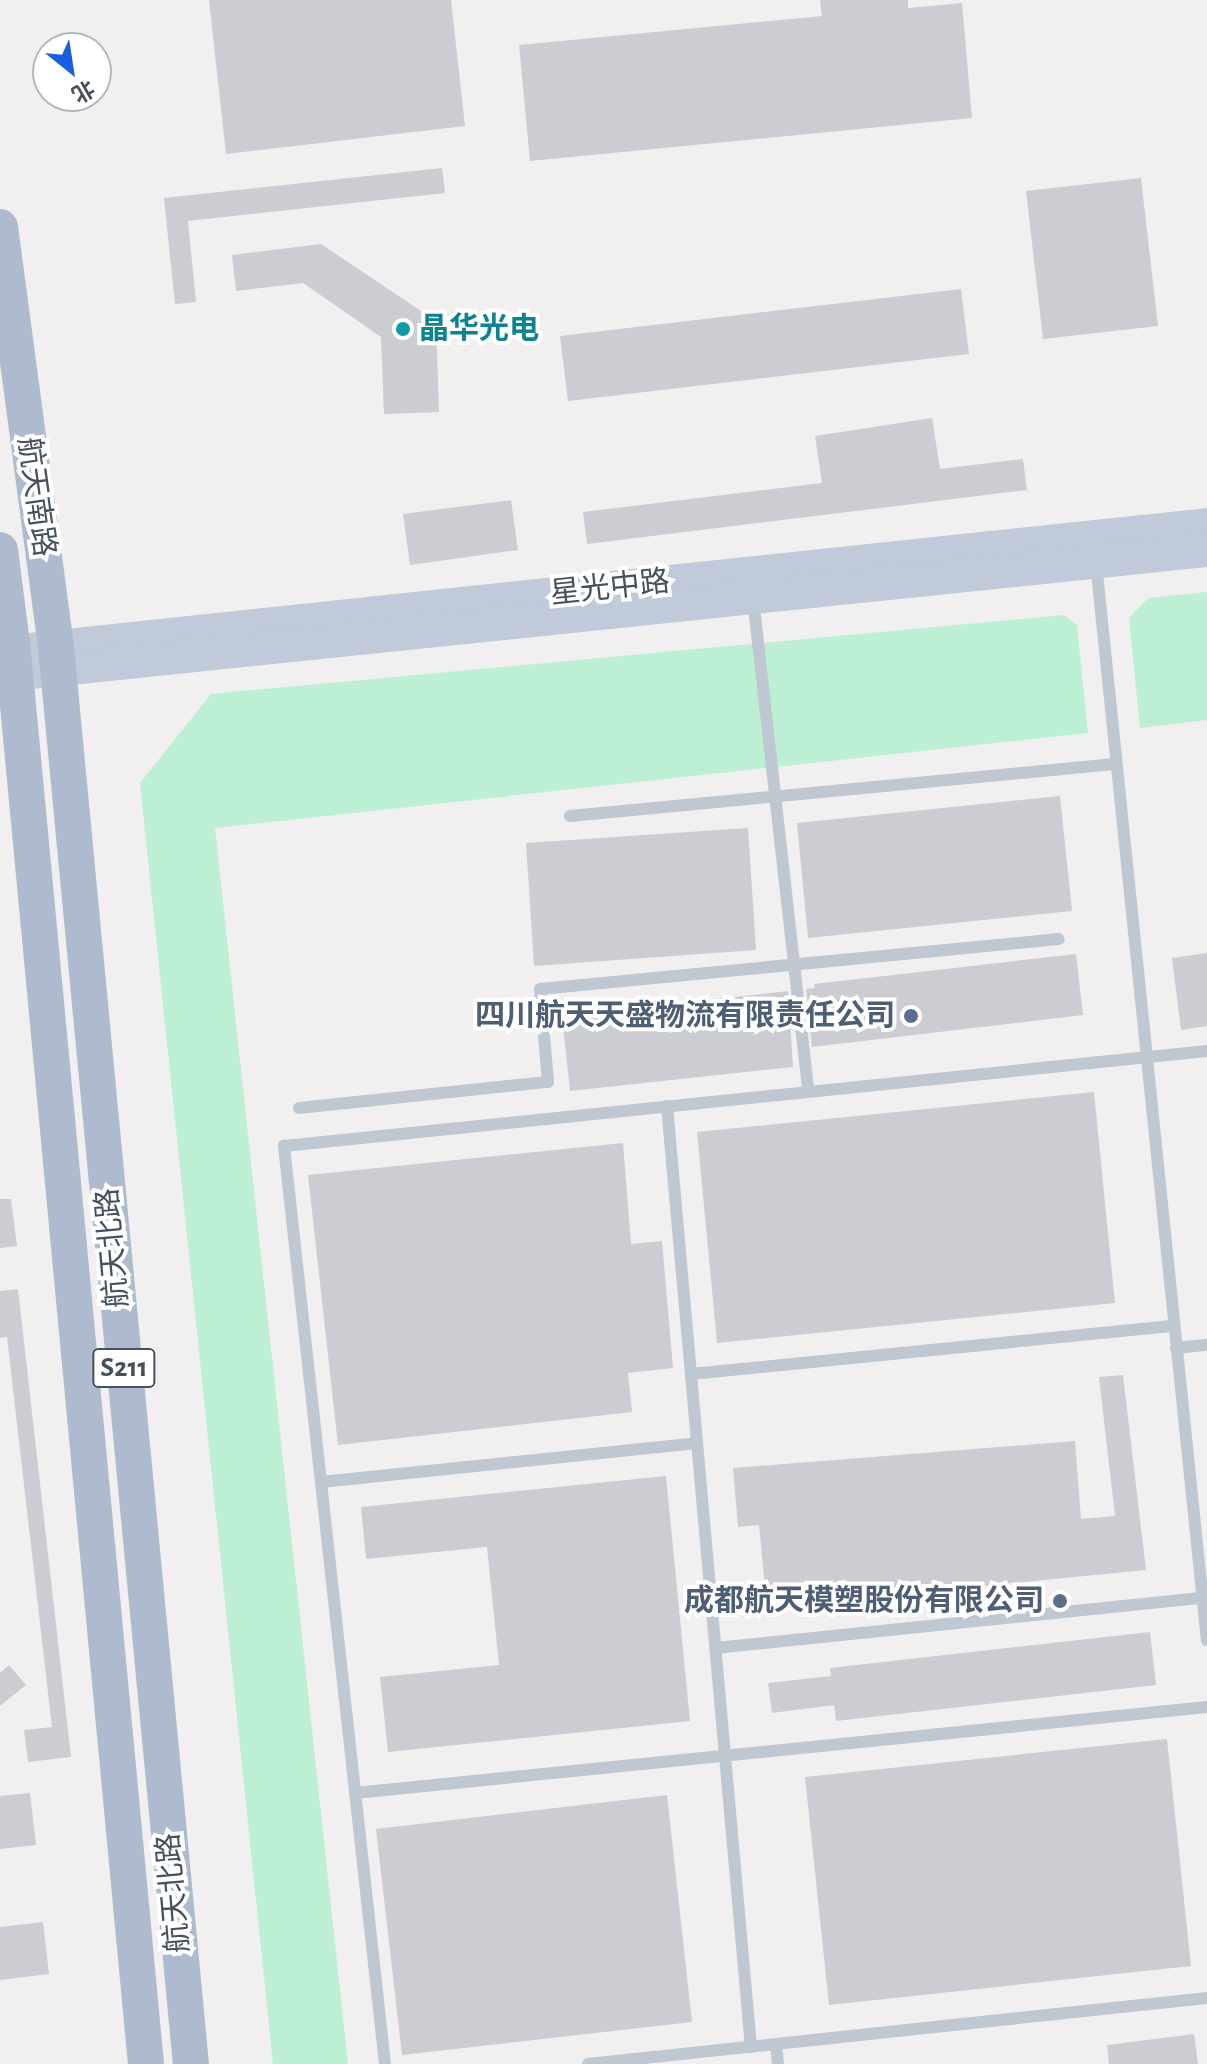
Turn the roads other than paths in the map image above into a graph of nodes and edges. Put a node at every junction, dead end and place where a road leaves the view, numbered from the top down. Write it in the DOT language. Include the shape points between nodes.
graph roads {
  1 [pos="0,227"];
  2 [pos="1207,525"];
  3 [pos="0,550"];
  4 [pos="1207,550"];
  5 [pos="1096,563"];
  6 [pos="753,597"];
  7 [pos="57,659"];
  8 [pos="7,663"];
  9 [pos="1115,764"];
  10 [pos="776,797"];
  11 [pos="570,816"];
  12 [pos="1059,939"];
  13 [pos="794,965"];
  14 [pos="1207,1051"];
  15 [pos="1146,1057"];
  16 [pos="808,1092"];
  17 [pos="667,1106"];
  18 [pos="299,1108"];
  19 [pos="1174,1326"];
  20 [pos="1207,1345"];
  21 [pos="1176,1348"];
  22 [pos="691,1374"];
  23 [pos="697,1443"];
  24 [pos="321,1482"];
  25 [pos="1201,1524"];
  26 [pos="1203,1598"];
  27 [pos="1207,1640"];
  28 [pos="716,1648"];
  29 [pos="1207,1707"];
  30 [pos="725,1757"];
  31 [pos="355,1793"];
  32 [pos="1207,1998"];
  33 [pos="776,2045"];
  34 [pos="751,2047"];
  35 [pos="146,2064"];
  36 [pos="191,2064"];
  37 [pos="385,2064"];
  38 [pos="588,2064"];
  39 [pos="778,2064"];
  1 -- 7 [label="main road, 航天南路 / S211"];
  2 -- 7 [label="main road, 星光中路"];
  3 -- 8 [label="main road, 航天南路 / S211"];
  4 -- 5 [label="main road, 星光中路"];
  5 -- 6 [label="main road, 星光中路"];
  5 -- 9 [label="lane"];
  6 -- 7 [label="main road, 星光中路"];
  6 -- 10 [label="lane"];
  7 -- 8 [label="main road, 星光中路"];
  7 -- 36 [label="main road, 航天北路 / S211"];
  8 -- 35 [label="main road, 航天北路 / S211"];
  9 -- 10 [label="lane"];
  9 -- 15 [label="lane"];
  10 -- 11 [label="lane"];
  10 -- 13 [label="lane"];
  12 -- 13 [label="lane"];
  13 -- 16 [label="lane"];
  13 -- 18 [label="lane" via="540,989 548,1082"];
  14 -- 15 [label="lane"];
  15 -- 16 [label="lane"];
  15 -- 19 [label="lane"];
  16 -- 17 [label="lane"];
  17 -- 22 [label="lane"];
  17 -- 24 [label="lane" via="284,1146"];
  19 -- 21 [label="lane"];
  19 -- 22 [label="lane"];
  20 -- 21 [label="lane"];
  21 -- 25 [label="lane"];
  22 -- 23 [label="lane"];
  23 -- 24 [label="lane"];
  23 -- 28 [label="lane"];
  24 -- 31 [label="lane"];
  25 -- 26 [label="lane"];
  26 -- 27 [label="lane"];
  26 -- 28 [label="lane"];
  28 -- 30 [label="lane"];
  29 -- 30 [label="lane"];
  30 -- 31 [label="lane"];
  30 -- 34 [label="lane"];
  31 -- 37 [label="lane"];
  32 -- 33 [label="lane"];
  33 -- 34 [label="lane"];
  33 -- 39 [label="lane"];
  34 -- 38 [label="lane"];
}
